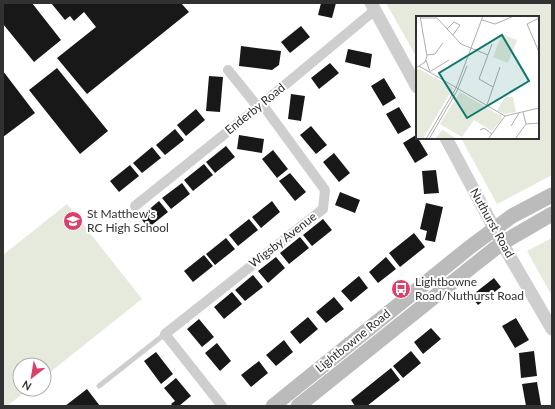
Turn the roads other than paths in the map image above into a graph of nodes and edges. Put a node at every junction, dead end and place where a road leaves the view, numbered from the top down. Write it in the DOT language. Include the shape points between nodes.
graph roads {
  1 [pos="373,7"];
  2 [pos="228,70"];
  3 [pos="416,84"];
  4 [pos="260,106"];
  5 [pos="447,139"];
  6 [pos="552,195"];
  7 [pos="135,206"];
  8 [pos="552,214"];
  9 [pos="495,228"];
  10 [pos="502,243"];
  11 [pos="552,329"];
  12 [pos="165,334"];
  13 [pos="98,386"];
  14 [pos="222,406"];
  15 [pos="273,406"];
  16 [pos="298,406"];
  1 -- 3 [label="street"];
  1 -- 4 [label="street, Enderby Road"];
  2 -- 4 [label="street, Wigsby Avenue"];
  4 -- 7 [label="street, Enderby Road"];
  4 -- 12 [label="street, Wigsby Avenue" via="325,190 323,209"];
  5 -- 9 [label="street, Nuthurst Road"];
  6 -- 9 [label="main road, Lightbowne Road"];
  8 -- 10 [label="main road, Lightbowne Road"];
  9 -- 10 [label="street, Nuthurst Road"];
  9 -- 15 [label="main road, Lightbowne Road"];
  10 -- 11 [label="street, Nuthurst Road"];
  10 -- 16 [label="main road, Lightbowne Road"];
  12 -- 13 [label="lane"];
  12 -- 14 [label="street"];
}
